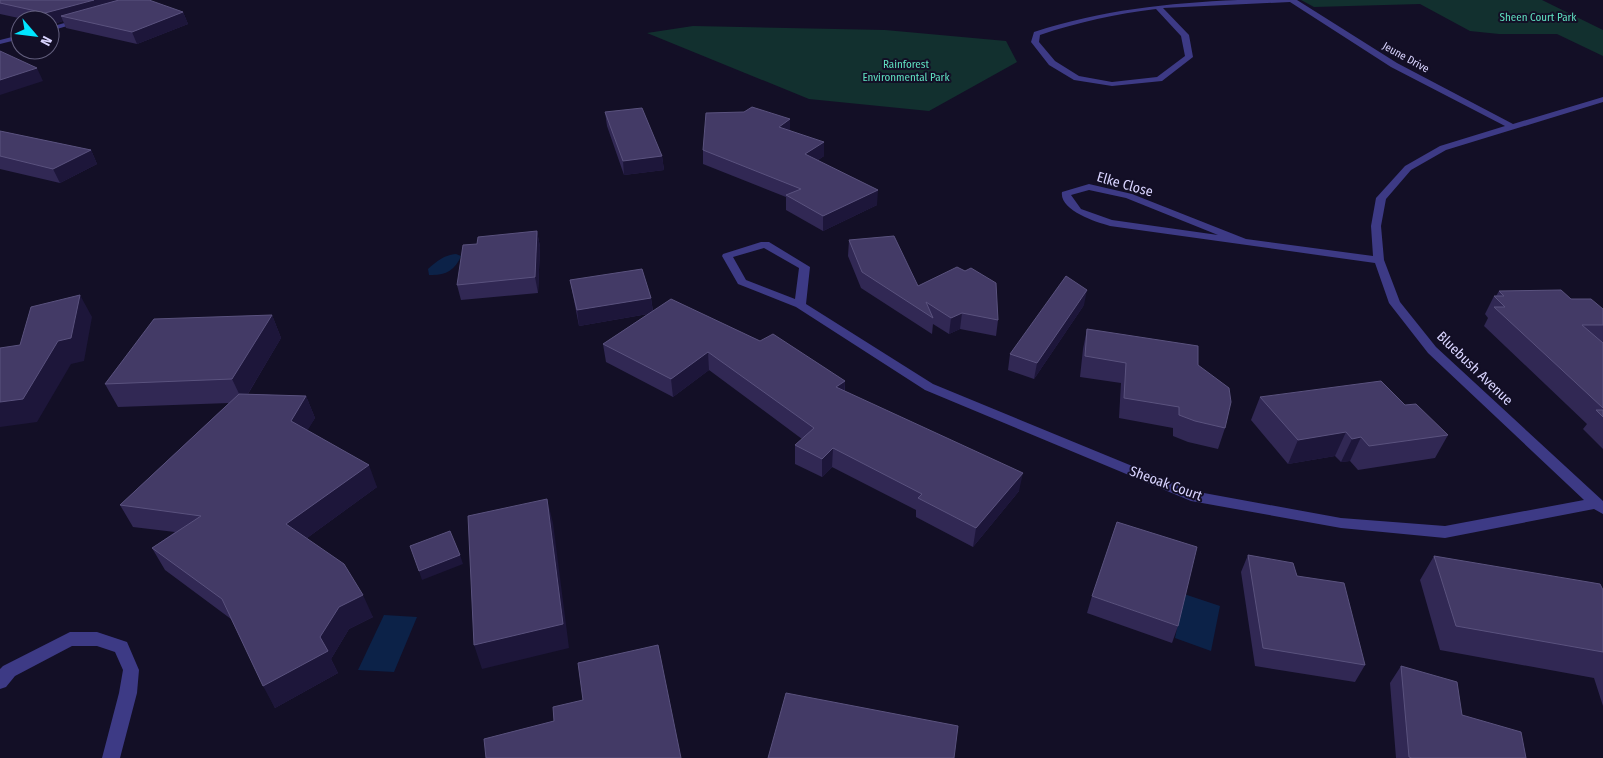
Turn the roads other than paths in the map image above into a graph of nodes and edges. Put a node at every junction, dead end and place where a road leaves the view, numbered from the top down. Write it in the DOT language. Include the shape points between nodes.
graph roads {
  1 [pos="1290,0"];
  2 [pos="1158,7"];
  3 [pos="88,18"];
  4 [pos="60,26"];
  5 [pos="1603,99"];
  6 [pos="1513,127"];
  7 [pos="1243,241"];
  8 [pos="1379,260"];
  9 [pos="800,305"];
  10 [pos="1600,506"];
  11 [pos="0,682"];
  12 [pos="111,758"];
  1 -- 2 [label="street"];
  1 -- 6 [label="street, Jeune Drive" via="1394,65"];
  2 -- 2 [label="street" via="1185,35 1189,57 1159,79 1112,84 1077,78 1052,63 1035,42 1038,34 1066,22"];
  3 -- 4 [label="street"];
  5 -- 6 [label="street, Bluebush Avenue"];
  6 -- 8 [label="street, Bluebush Avenue" via="1443,148 1408,168 1381,198 1376,226"];
  7 -- 7 [label="street, Elke Close" via="1110,223 1077,211 1064,194 1089,187 1129,196"];
  7 -- 8 [label="street, Elke Close"];
  8 -- 10 [label="street, Bluebush Avenue" via="1395,303 1432,350"];
  9 -- 9 [label="street, Sheoak Court" via="805,267 765,244 727,256 742,282"];
  9 -- 10 [label="street, Sheoak Court" via="929,387 1191,496 1340,523 1446,532"];
  11 -- 12 [label="street" via="9,671 70,639 97,639 121,647 131,670"];
}
